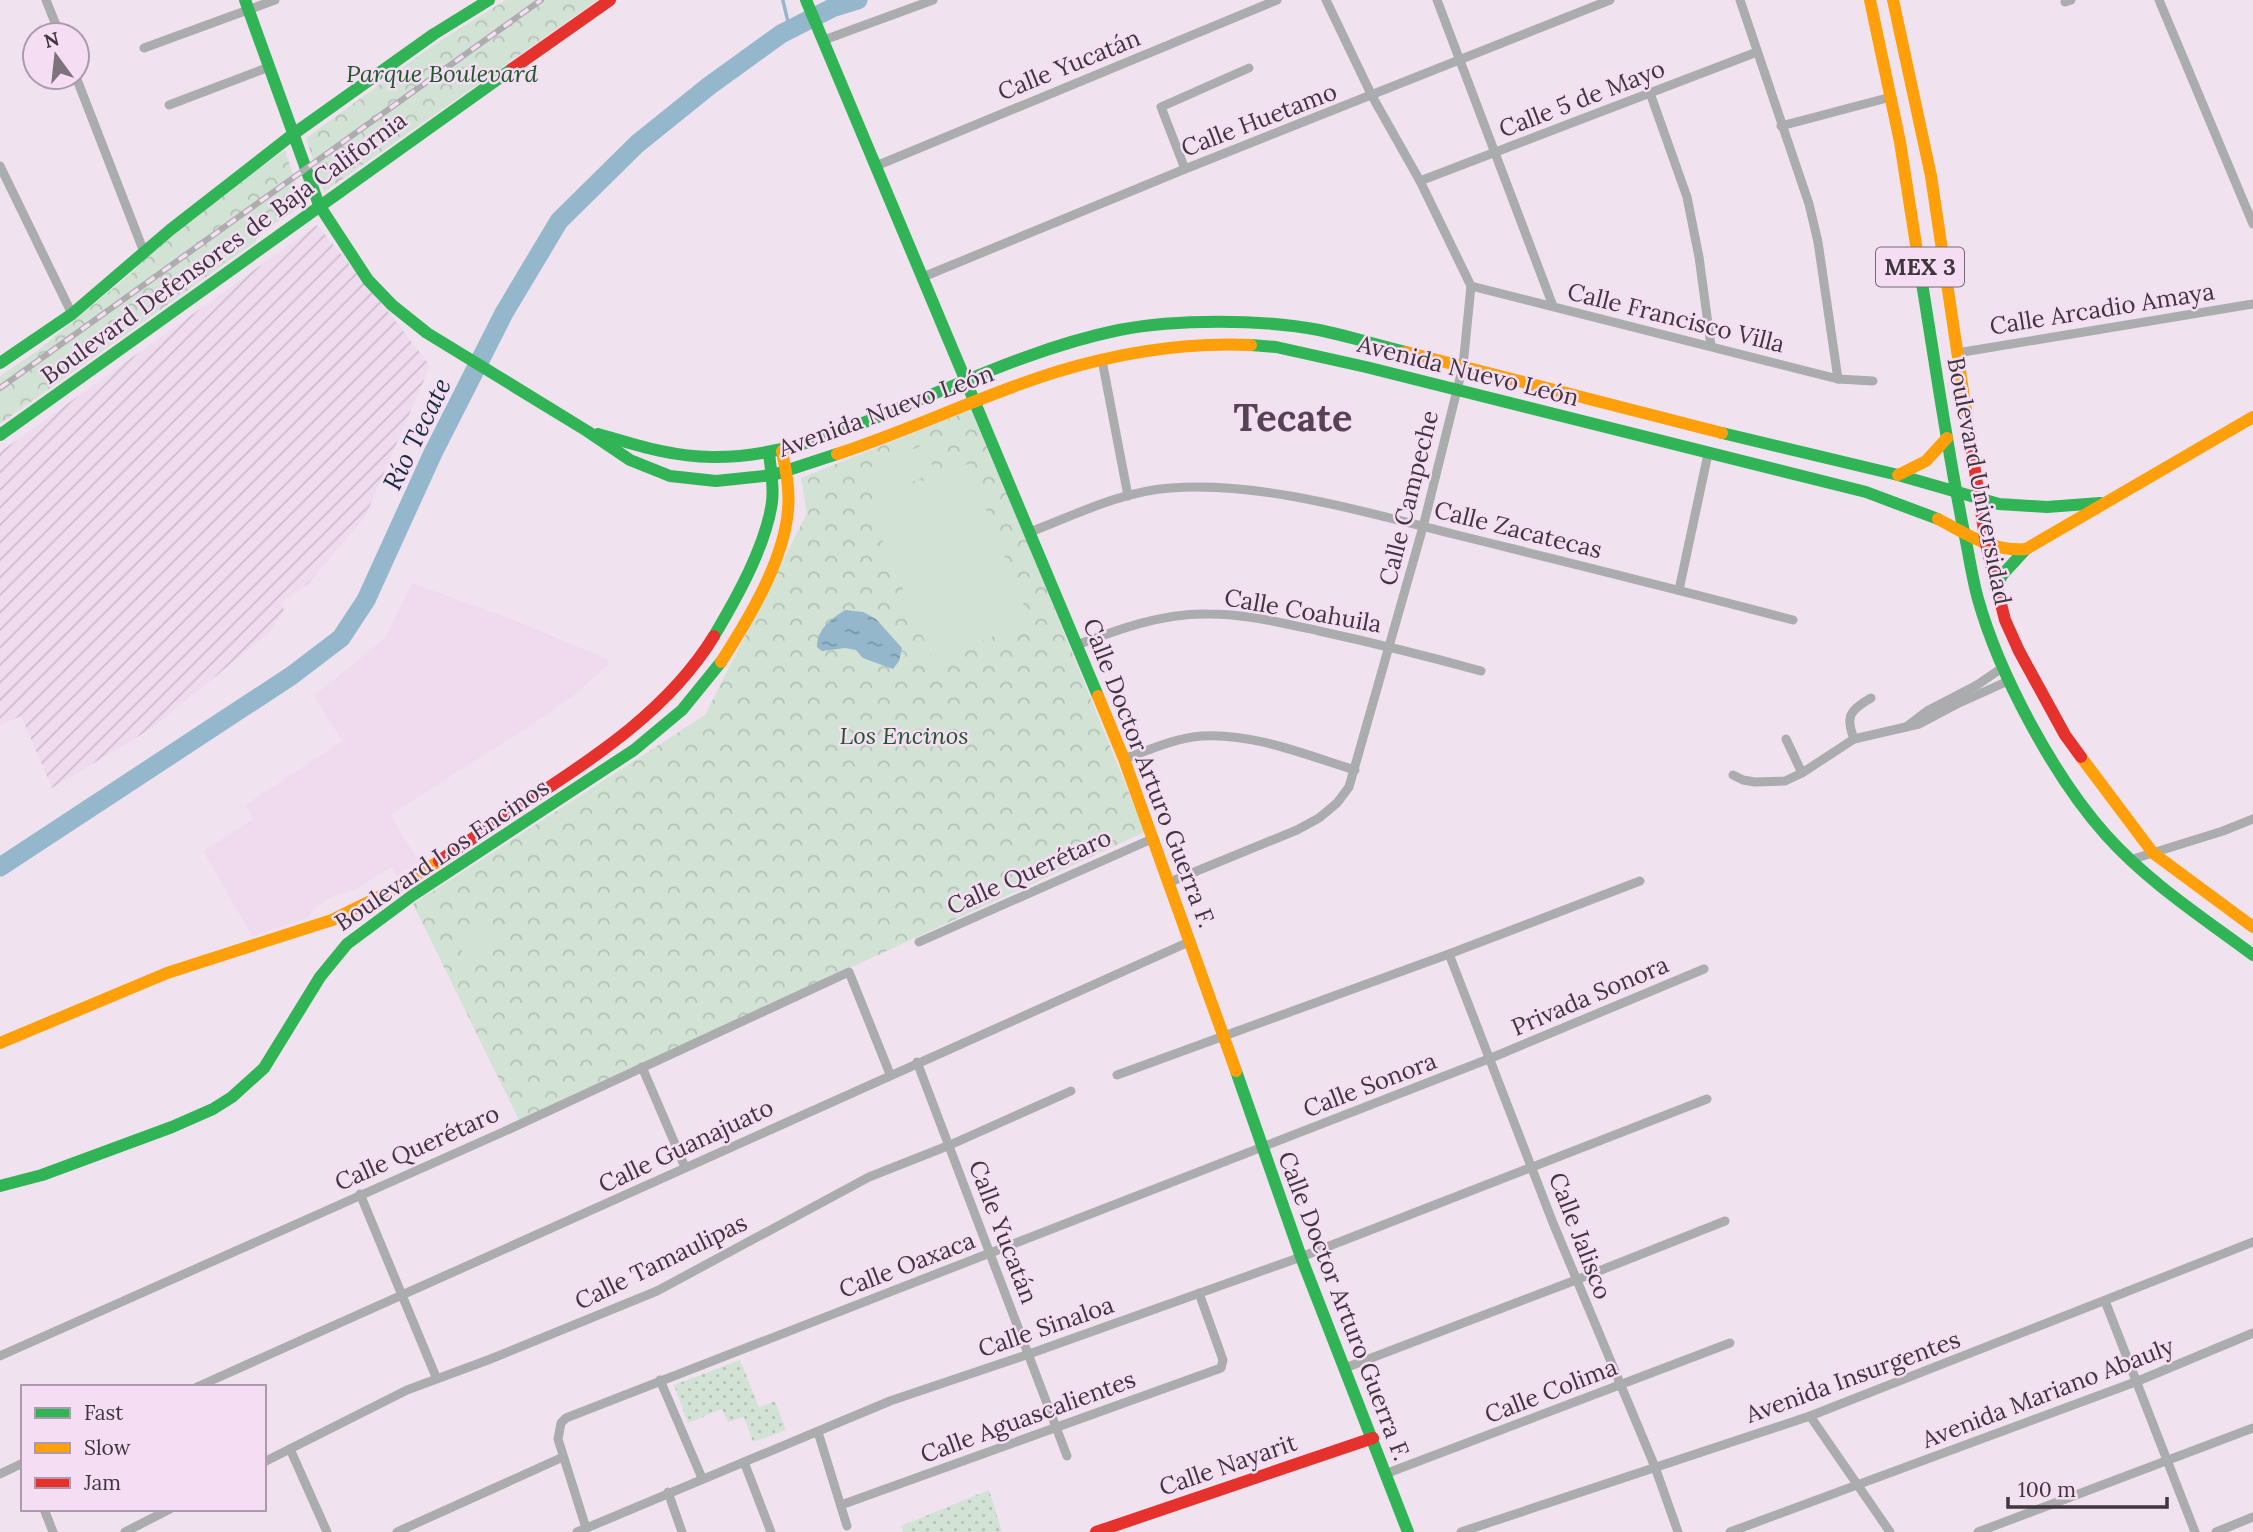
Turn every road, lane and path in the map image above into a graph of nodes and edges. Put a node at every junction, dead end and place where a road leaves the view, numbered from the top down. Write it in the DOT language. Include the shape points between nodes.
graph roads {
  1 [pos="46,0"];
  2 [pos="275,0"];
  3 [pos="489,0"];
  4 [pos="610,0"];
  5 [pos="806,0"];
  6 [pos="933,0"];
  7 [pos="1277,0"];
  8 [pos="1326,0"];
  9 [pos="1437,0"];
  10 [pos="1610,0"];
  11 [pos="1740,0"];
  12 [pos="1870,0"];
  13 [pos="1894,0"];
  14 [pos="2159,0"];
  15 [pos="247,5"];
  16 [pos="54,21"];
  17 [pos="824,40"];
  18 [pos="144,48"];
  19 [pos="1757,52"];
  20 [pos="1459,62"];
  21 [pos="269,67"];
  22 [pos="1249,68"];
  23 [pos="81,91"];
  24 [pos="1650,93"];
  25 [pos="1372,96"];
  26 [pos="1891,97"];
  27 [pos="169,105"];
  28 [pos="1781,127"];
  29 [pos="292,135"];
  30 [pos="1900,142"];
  31 [pos="1496,153"];
  32 [pos="0,166"];
  33 [pos="876,166"];
  34 [pos="1185,169"];
  35 [pos="1931,176"];
  36 [pos="1420,181"];
  37 [pos="318,205"];
  38 [pos="2253,224"];
  39 [pos="144,252"];
  40 [pos="923,277"];
  41 [pos="1471,286"];
  42 [pos="2253,303"];
  43 [pos="1553,306"];
  44 [pos="72,314"];
  45 [pos="1712,346"];
  46 [pos="1957,353"];
  47 [pos="1102,360"];
  48 [pos="0,363"];
  49 [pos="1463,366"];
  50 [pos="1838,379"];
  51 [pos="965,381"];
  52 [pos="1872,381"];
  53 [pos="1457,389"];
  54 [pos="975,403"];
  55 [pos="2253,417"];
  56 [pos="587,431"];
  57 [pos="0,435"];
  58 [pos="1947,438"];
  59 [pos="776,452"];
  60 [pos="1708,454"];
  61 [pos="788,471"];
  62 [pos="773,475"];
  63 [pos="1898,475"];
  64 [pos="1956,493"];
  65 [pos="1128,496"];
  66 [pos="1980,498"];
  67 [pos="2104,502"];
  68 [pos="1423,527"];
  69 [pos="1030,532"];
  70 [pos="1965,534"];
  71 [pos="1986,544"];
  72 [pos="2025,549"];
  73 [pos="1995,587"];
  74 [pos="1679,590"];
  75 [pos="1793,620"];
  76 [pos="1077,645"];
  77 [pos="1390,646"];
  78 [pos="2002,668"];
  79 [pos="1481,671"];
  80 [pos="2008,681"];
  81 [pos="1871,698"];
  82 [pos="1905,728"];
  83 [pos="1786,739"];
  84 [pos="1854,739"];
  85 [pos="1124,759"];
  86 [pos="582,764"];
  87 [pos="1355,770"];
  88 [pos="1802,773"];
  89 [pos="1733,775"];
  90 [pos="592,780"];
  91 [pos="2253,818"];
  92 [pos="1154,838"];
  93 [pos="2153,853"];
  94 [pos="2130,860"];
  95 [pos="1640,881"];
  96 [pos="1170,882"];
  97 [pos="2253,927"];
  98 [pos="1191,941"];
  99 [pos="919,942"];
  100 [pos="1449,954"];
  101 [pos="2253,955"];
  102 [pos="1704,969"];
  103 [pos="1224,1036"];
  104 [pos="0,1043"];
  105 [pos="1491,1058"];
  106 [pos="917,1062"];
  107 [pos="642,1067"];
  108 [pos="890,1074"];
  109 [pos="1117,1075"];
  110 [pos="1071,1091"];
  111 [pos="1707,1099"];
  112 [pos="950,1145"];
  113 [pos="1262,1147"];
  114 [pos="685,1167"];
  115 [pos="1532,1167"];
  116 [pos="0,1186"];
  117 [pos="360,1194"];
  118 [pos="1725,1221"];
  119 [pos="2253,1242"];
  120 [pos="990,1253"];
  121 [pos="1301,1257"];
  122 [pos="1576,1280"];
  123 [pos="1199,1293"];
  124 [pos="402,1296"];
  125 [pos="2105,1301"];
  126 [pos="2253,1333"];
  127 [pos="1730,1343"];
  128 [pos="1029,1354"];
  129 [pos="0,1356"];
  130 [pos="1345,1368"];
  131 [pos="436,1377"];
  132 [pos="660,1380"];
  133 [pos="2138,1381"];
  134 [pos="202,1385"];
  135 [pos="1619,1386"];
  136 [pos="1810,1416"];
  137 [pos="1056,1426"];
  138 [pos="2253,1428"];
  139 [pos="818,1432"];
  140 [pos="1373,1438"];
  141 [pos="290,1448"];
  142 [pos="1067,1456"];
  143 [pos="564,1457"];
  144 [pos="266,1461"];
  145 [pos="2167,1461"];
  146 [pos="744,1462"];
  147 [pos="21,1464"];
  148 [pos="1655,1467"];
  149 [pos="0,1474"];
  150 [pos="1385,1474"];
  151 [pos="702,1478"];
  152 [pos="1857,1486"];
  153 [pos="668,1492"];
  154 [pos="841,1506"];
  155 [pos="45,1511"];
  156 [pos="166,1511"];
  157 [pos="2253,1517"];
  158 [pos="847,1526"];
  159 [pos="581,1530"];
  160 [pos="54,1532"];
  161 [pos="125,1532"];
  162 [pos="327,1532"];
  163 [pos="397,1532"];
  164 [pos="682,1532"];
  165 [pos="771,1532"];
  166 [pos="1096,1532"];
  167 [pos="1408,1532"];
  168 [pos="1461,1532"];
  169 [pos="1678,1532"];
  170 [pos="1730,1532"];
  171 [pos="1891,1532"];
  172 [pos="1978,1532"];
  173 [pos="2195,1532"];
  174 [pos="2216,1532"];
  1 -- 16 [label="street"];
  2 -- 15 [label="street"];
  3 -- 29 [label="main road, Boulevard Defensores de Baja California"];
  4 -- 37 [label="main road, Boulevard Defensores de Baja California"];
  5 -- 17 [label="main road, Calle Doctor Arturo Guerra F."];
  6 -- 17 [label="street"];
  7 -- 33 [label="street, Calle Yucatán"];
  8 -- 25 [label="street"];
  9 -- 20 [label="street"];
  10 -- 20 [label="street, Calle Huetamo"];
  11 -- 19 [label="street"];
  12 -- 26 [label="main road, Boulevard Universidad / MEX 3"];
  13 -- 35 [label="main road, Boulevard Universidad / MEX 3"];
  14 -- 38 [label="street"];
  15 -- 18 [label="street"];
  15 -- 21 [label="main road"];
  17 -- 33 [label="main road, Calle Doctor Arturo Guerra F."];
  19 -- 24 [label="street, Calle 5 de Mayo"];
  19 -- 28 [label="street"];
  20 -- 25 [label="street, Calle Huetamo"];
  20 -- 31 [label="street"];
  21 -- 27 [label="street"];
  21 -- 29 [label="main road"];
  22 -- 34 [label="street" via="1161,107"];
  23 -- 39 [label="street"];
  24 -- 31 [label="street, Calle 5 de Mayo"];
  24 -- 45 [label="street" via="1687,197"];
  25 -- 34 [label="street, Calle Huetamo"];
  25 -- 36 [label="street"];
  26 -- 28 [label="street"];
  26 -- 30 [label="main road, Boulevard Universidad / MEX 3"];
  28 -- 50 [label="street" via="1818,242"];
  29 -- 37 [label="main road"];
  29 -- 39 [label="main road, Boulevard Defensores de Baja California"];
  30 -- 35 [label="main road" via="1913,171 1923,178"];
  30 -- 58 [label="main road, Boulevard Universidad / MEX 3"];
  31 -- 36 [label="street, Calle 5 de Mayo"];
  31 -- 43 [label="street"];
  32 -- 44 [label="street"];
  33 -- 40 [label="main road, Calle Doctor Arturo Guerra F."];
  34 -- 40 [label="street, Calle Huetamo"];
  35 -- 46 [label="main road, Boulevard Universidad / MEX 3"];
  36 -- 41 [label="street"];
  37 -- 56 [label="main road" via="368,280 402,313"];
  37 -- 57 [label="main road, Boulevard Defensores de Baja California"];
  39 -- 44 [label="main road, Boulevard Defensores de Baja California"];
  40 -- 51 [label="main road, Calle Doctor Arturo Guerra F."];
  41 -- 43 [label="street, Calle Francisco Villa"];
  41 -- 49 [label="street, Calle Campeche"];
  42 -- 46 [label="street, Calle Arcadio Amaya"];
  43 -- 45 [label="street, Calle Francisco Villa"];
  44 -- 48 [label="main road, Boulevard Defensores de Baja California"];
  45 -- 50 [label="street, Calle Francisco Villa"];
  46 -- 66 [label="main road, Boulevard Universidad / MEX 3"];
  47 -- 53 [label="main road, Avenida Nuevo León" via="1174,348 1276,347"];
  47 -- 54 [label="main road, Avenida Nuevo León"];
  47 -- 65 [label="street"];
  49 -- 51 [label="main road, Avenida Nuevo León" via="1317,330 1187,322 1093,336"];
  49 -- 53 [label="street, Calle Campeche"];
  49 -- 63 [label="main road, Avenida Nuevo León"];
  50 -- 52 [label="street, Calle Francisco Villa"];
  51 -- 54 [label="main road, Calle Doctor Arturo Guerra F."];
  51 -- 59 [label="main road, Avenida Nuevo León" via="842,431"];
  53 -- 60 [label="main road, Avenida Nuevo León"];
  53 -- 68 [label="street, Calle Campeche"];
  54 -- 61 [label="main road, Avenida Nuevo León"];
  54 -- 69 [label="main road, Calle Doctor Arturo Guerra F."];
  55 -- 67 [label="main road"];
  56 -- 59 [label="main road, Avenida Nuevo León" via="680,455"];
  56 -- 62 [label="main road, Avenida Nuevo León" via="630,460 670,477 716,481"];
  58 -- 63 [label="main road" via="1929,461"];
  58 -- 64 [label="main road, Boulevard Universidad / MEX 3"];
  59 -- 61 [label="main road, Boulevard Los Encinos"];
  59 -- 62 [label="main road, Boulevard Los Encinos"];
  60 -- 70 [label="main road, Avenida Nuevo León" via="1866,492 1908,506"];
  60 -- 74 [label="street"];
  61 -- 62 [label="main road, Avenida Nuevo León"];
  61 -- 90 [label="main road, Boulevard Los Encinos" via="790,507 784,538 729,651 671,720"];
  62 -- 86 [label="main road, Boulevard Los Encinos" via="767,528 701,656 644,717"];
  63 -- 64 [label="main road, Avenida Nuevo León"];
  64 -- 66 [label="main road, Avenida Nuevo León"];
  64 -- 70 [label="main road, Boulevard Universidad / MEX 3"];
  65 -- 68 [label="street, Calle Zacatecas" via="1168,488 1255,489"];
  65 -- 69 [label="street, Calle Zacatecas"];
  66 -- 67 [label="main road, Avenida Nuevo León" via="2025,507"];
  66 -- 71 [label="main road, Boulevard Universidad / MEX 3"];
  67 -- 72 [label="main road"];
  68 -- 74 [label="street, Calle Zacatecas"];
  68 -- 77 [label="street, Calle Campeche"];
  69 -- 76 [label="main road, Calle Doctor Arturo Guerra F."];
  70 -- 71 [label="main road, Avenida Nuevo León"];
  70 -- 78 [label="main road, Boulevard Universidad / MEX 3" via="1978,599"];
  71 -- 72 [label="main road, Avenida Nuevo León"];
  71 -- 73 [label="main road, Boulevard Universidad / MEX 3"];
  72 -- 73 [label="main road"];
  73 -- 93 [label="main road, Boulevard Universidad / MEX 3" via="2019,651 2065,735"];
  74 -- 75 [label="street, Calle Zacatecas"];
  76 -- 77 [label="street, Calle Coahuila" via="1120,629 1206,614 1254,617"];
  76 -- 85 [label="main road, Calle Doctor Arturo Guerra F."];
  77 -- 79 [label="street, Calle Coahuila"];
  77 -- 87 [label="street, Calle Campeche"];
  78 -- 80 [label="main road, Boulevard Universidad / MEX 3"];
  78 -- 82 [label="street"];
  80 -- 82 [label="street"];
  80 -- 94 [label="main road, Boulevard Universidad / MEX 3" via="2080,802"];
  81 -- 84 [label="street" via="1850,715"];
  82 -- 84 [label="street"];
  83 -- 88 [label="street"];
  84 -- 88 [label="street"];
  85 -- 87 [label="street" via="1166,743 1227,736"];
  85 -- 92 [label="main road, Calle Doctor Arturo Guerra F."];
  86 -- 90 [label="main road"];
  86 -- 104 [label="main road, Boulevard Los Encinos" via="354,911 155,977"];
  87 -- 96 [label="street, Calle Campeche" via="1337,803 1319,818"];
  88 -- 89 [label="street" via="1769,782"];
  90 -- 116 [label="main road, Boulevard Los Encinos" via="342,947 319,976 282,1042 246,1086 198,1115"];
  91 -- 93 [label="street"];
  92 -- 96 [label="main road, Calle Doctor Arturo Guerra F."];
  92 -- 99 [label="street, Calle Querétaro"];
  93 -- 94 [label="street"];
  93 -- 97 [label="main road, Boulevard Universidad / MEX 3"];
  94 -- 101 [label="main road, Boulevard Universidad / MEX 3"];
  95 -- 100 [label="street"];
  96 -- 98 [label="main road, Calle Doctor Arturo Guerra F."];
  98 -- 103 [label="main road, Calle Doctor Arturo Guerra F."];
  98 -- 106 [label="street, Calle Guanajuato"];
  100 -- 103 [label="street"];
  100 -- 105 [label="street, Calle Jalisco"];
  102 -- 105 [label="street, Privada Sonora"];
  103 -- 109 [label="street"];
  103 -- 113 [label="main road, Calle Doctor Arturo Guerra F."];
  105 -- 113 [label="street, Calle Sonora"];
  105 -- 115 [label="street, Calle Jalisco"];
  106 -- 108 [label="street, Calle Guanajuato"];
  106 -- 112 [label="street, Calle Yucatán"];
  107 -- 108 [label="street, Calle Querétaro" via="849,972"];
  107 -- 114 [label="street"];
  107 -- 117 [label="street, Calle Querétaro"];
  108 -- 114 [label="street, Calle Guanajuato"];
  110 -- 112 [label="street, Calle Tamaulipas"];
  111 -- 115 [label="street, Calle Sinaloa"];
  112 -- 120 [label="street, Calle Yucatán"];
  112 -- 131 [label="street, Calle Tamaulipas" via="869,1177 657,1291"];
  113 -- 120 [label="street, Calle Oaxaca"];
  113 -- 121 [label="main road, Calle Doctor Arturo Guerra F."];
  114 -- 124 [label="street, Calle Guanajuato"];
  115 -- 121 [label="street, Calle Sinaloa"];
  115 -- 122 [label="street, Calle Jalisco"];
  117 -- 124 [label="street"];
  117 -- 129 [label="street, Calle Querétaro"];
  118 -- 122 [label="street"];
  119 -- 125 [label="street, Avenida Insurgentes"];
  120 -- 128 [label="street, Calle Yucatán"];
  120 -- 132 [label="street, Calle Oaxaca"];
  121 -- 123 [label="street, Calle Sinaloa"];
  121 -- 130 [label="main road, Calle Doctor Arturo Guerra F."];
  122 -- 130 [label="street"];
  122 -- 135 [label="street, Calle Jalisco"];
  123 -- 128 [label="street, Calle Sinaloa"];
  123 -- 137 [label="street, Calle Aguascalientes" via="1223,1360 1221,1368"];
  124 -- 131 [label="street"];
  124 -- 134 [label="street, Calle Guanajuato"];
  125 -- 133 [label="street"];
  125 -- 136 [label="street, Avenida Insurgentes"];
  126 -- 133 [label="street, Avenida Mariano Abauly"];
  127 -- 135 [label="street, Calle Colima"];
  128 -- 137 [label="street, Calle Yucatán"];
  128 -- 139 [label="street, Calle Sinaloa" via="890,1401"];
  130 -- 140 [label="main road, Calle Doctor Arturo Guerra F."];
  131 -- 141 [label="street, Calle Tamaulipas"];
  132 -- 143 [label="street, Calle Oaxaca" via="566,1418 558,1431"];
  132 -- 151 [label="street"];
  133 -- 145 [label="street"];
  133 -- 152 [label="street, Avenida Mariano Abauly"];
  135 -- 148 [label="street, Calle Jalisco"];
  135 -- 150 [label="street, Calle Colima"];
  136 -- 148 [label="street, Avenida Insurgentes"];
  136 -- 152 [label="street"];
  137 -- 142 [label="street, Calle Yucatán"];
  137 -- 154 [label="street, Calle Aguascalientes"];
  138 -- 145 [label="street"];
  139 -- 146 [label="street, Calle Sinaloa"];
  139 -- 154 [label="street"];
  140 -- 150 [label="main road, Calle Doctor Arturo Guerra F."];
  140 -- 166 [label="main road, Calle Nayarit"];
  141 -- 144 [label="street, Calle Tamaulipas"];
  141 -- 162 [label="street"];
  143 -- 159 [label="street"];
  143 -- 163 [label="street"];
  145 -- 172 [label="street"];
  145 -- 173 [label="street"];
  146 -- 151 [label="street, Calle Sinaloa"];
  146 -- 165 [label="street"];
  147 -- 149 [label="street"];
  148 -- 168 [label="street, Avenida Insurgentes"];
  148 -- 169 [label="street, Calle Jalisco"];
  150 -- 167 [label="main road, Calle Doctor Arturo Guerra F."];
  151 -- 153 [label="street, Calle Sinaloa"];
  152 -- 170 [label="street, Avenida Mariano Abauly"];
  152 -- 171 [label="street"];
  153 -- 159 [label="street, Calle Sinaloa"];
  153 -- 164 [label="street"];
  154 -- 158 [label="street"];
  155 -- 160 [label="street"];
  156 -- 161 [label="street"];
  157 -- 174 [label="street"];
}
